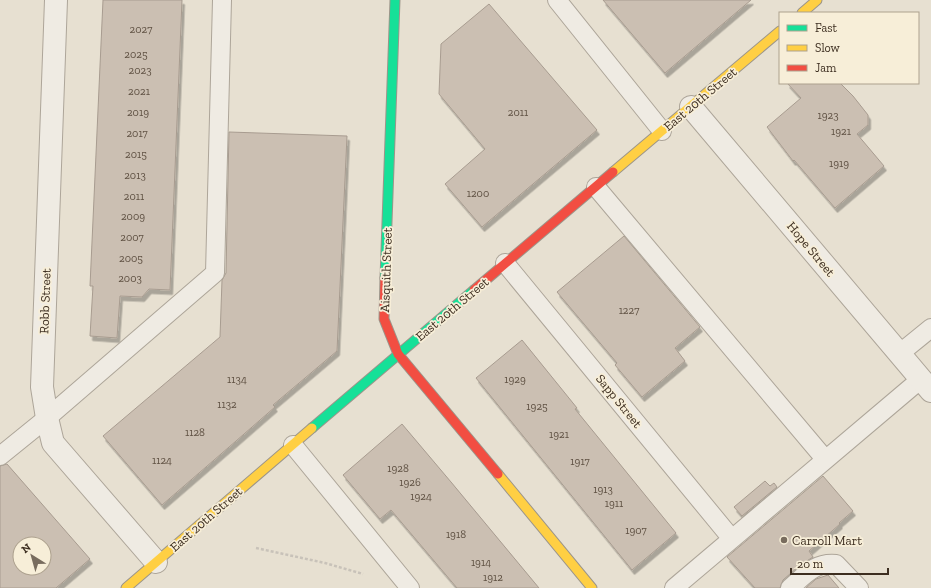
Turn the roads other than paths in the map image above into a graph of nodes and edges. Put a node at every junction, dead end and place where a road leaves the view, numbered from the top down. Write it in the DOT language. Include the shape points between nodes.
graph roads {
  1 [pos="56,0"];
  2 [pos="222,0"];
  3 [pos="396,0"];
  4 [pos="557,0"];
  5 [pos="817,0"];
  6 [pos="803,12"];
  7 [pos="779,32"];
  8 [pos="691,107"];
  9 [pos="662,131"];
  10 [pos="596,187"];
  11 [pos="506,263"];
  12 [pos="931,328"];
  13 [pos="398,354"];
  14 [pos="900,354"];
  15 [pos="926,385"];
  16 [pos="47,418"];
  17 [pos="293,445"];
  18 [pos="0,456"];
  19 [pos="825,459"];
  20 [pos="732,539"];
  21 [pos="156,562"];
  22 [pos="405,586"];
  23 [pos="126,588"];
  24 [pos="592,588"];
  25 [pos="674,588"];
  26 [pos="790,588"];
  27 [pos="859,588"];
  1 -- 16 [label="street, Robb Street" via="42,387"];
  2 -- 16 [label="lane" via="215,273"];
  3 -- 13 [label="street, Aisquith Street" via="384,319"];
  4 -- 9 [label="lane"];
  5 -- 6 [label="street"];
  7 -- 8 [label="street, East 20th Street"];
  8 -- 9 [label="street, East 20th Street"];
  8 -- 14 [label="street, Hope Street"];
  9 -- 10 [label="street, East 20th Street"];
  10 -- 11 [label="street, East 20th Street"];
  10 -- 19 [label="lane"];
  11 -- 13 [label="street, East 20th Street"];
  11 -- 20 [label="lane, Sapp Street"];
  12 -- 14 [label="lane"];
  13 -- 17 [label="street, East 20th Street"];
  13 -- 24 [label="street, Aisquith Street"];
  14 -- 15 [label="street, Hope Street"];
  15 -- 19 [label="lane"];
  16 -- 18 [label="lane"];
  16 -- 21 [label="street, Robb Street" via="53,443"];
  17 -- 21 [label="street, East 20th Street"];
  17 -- 22 [label="lane"];
  19 -- 20 [label="lane"];
  20 -- 25 [label="lane"];
  21 -- 23 [label="street, East 20th Street"];
  26 -- 27 [label="lane" via="816,566 827,563 836,564"];
}
